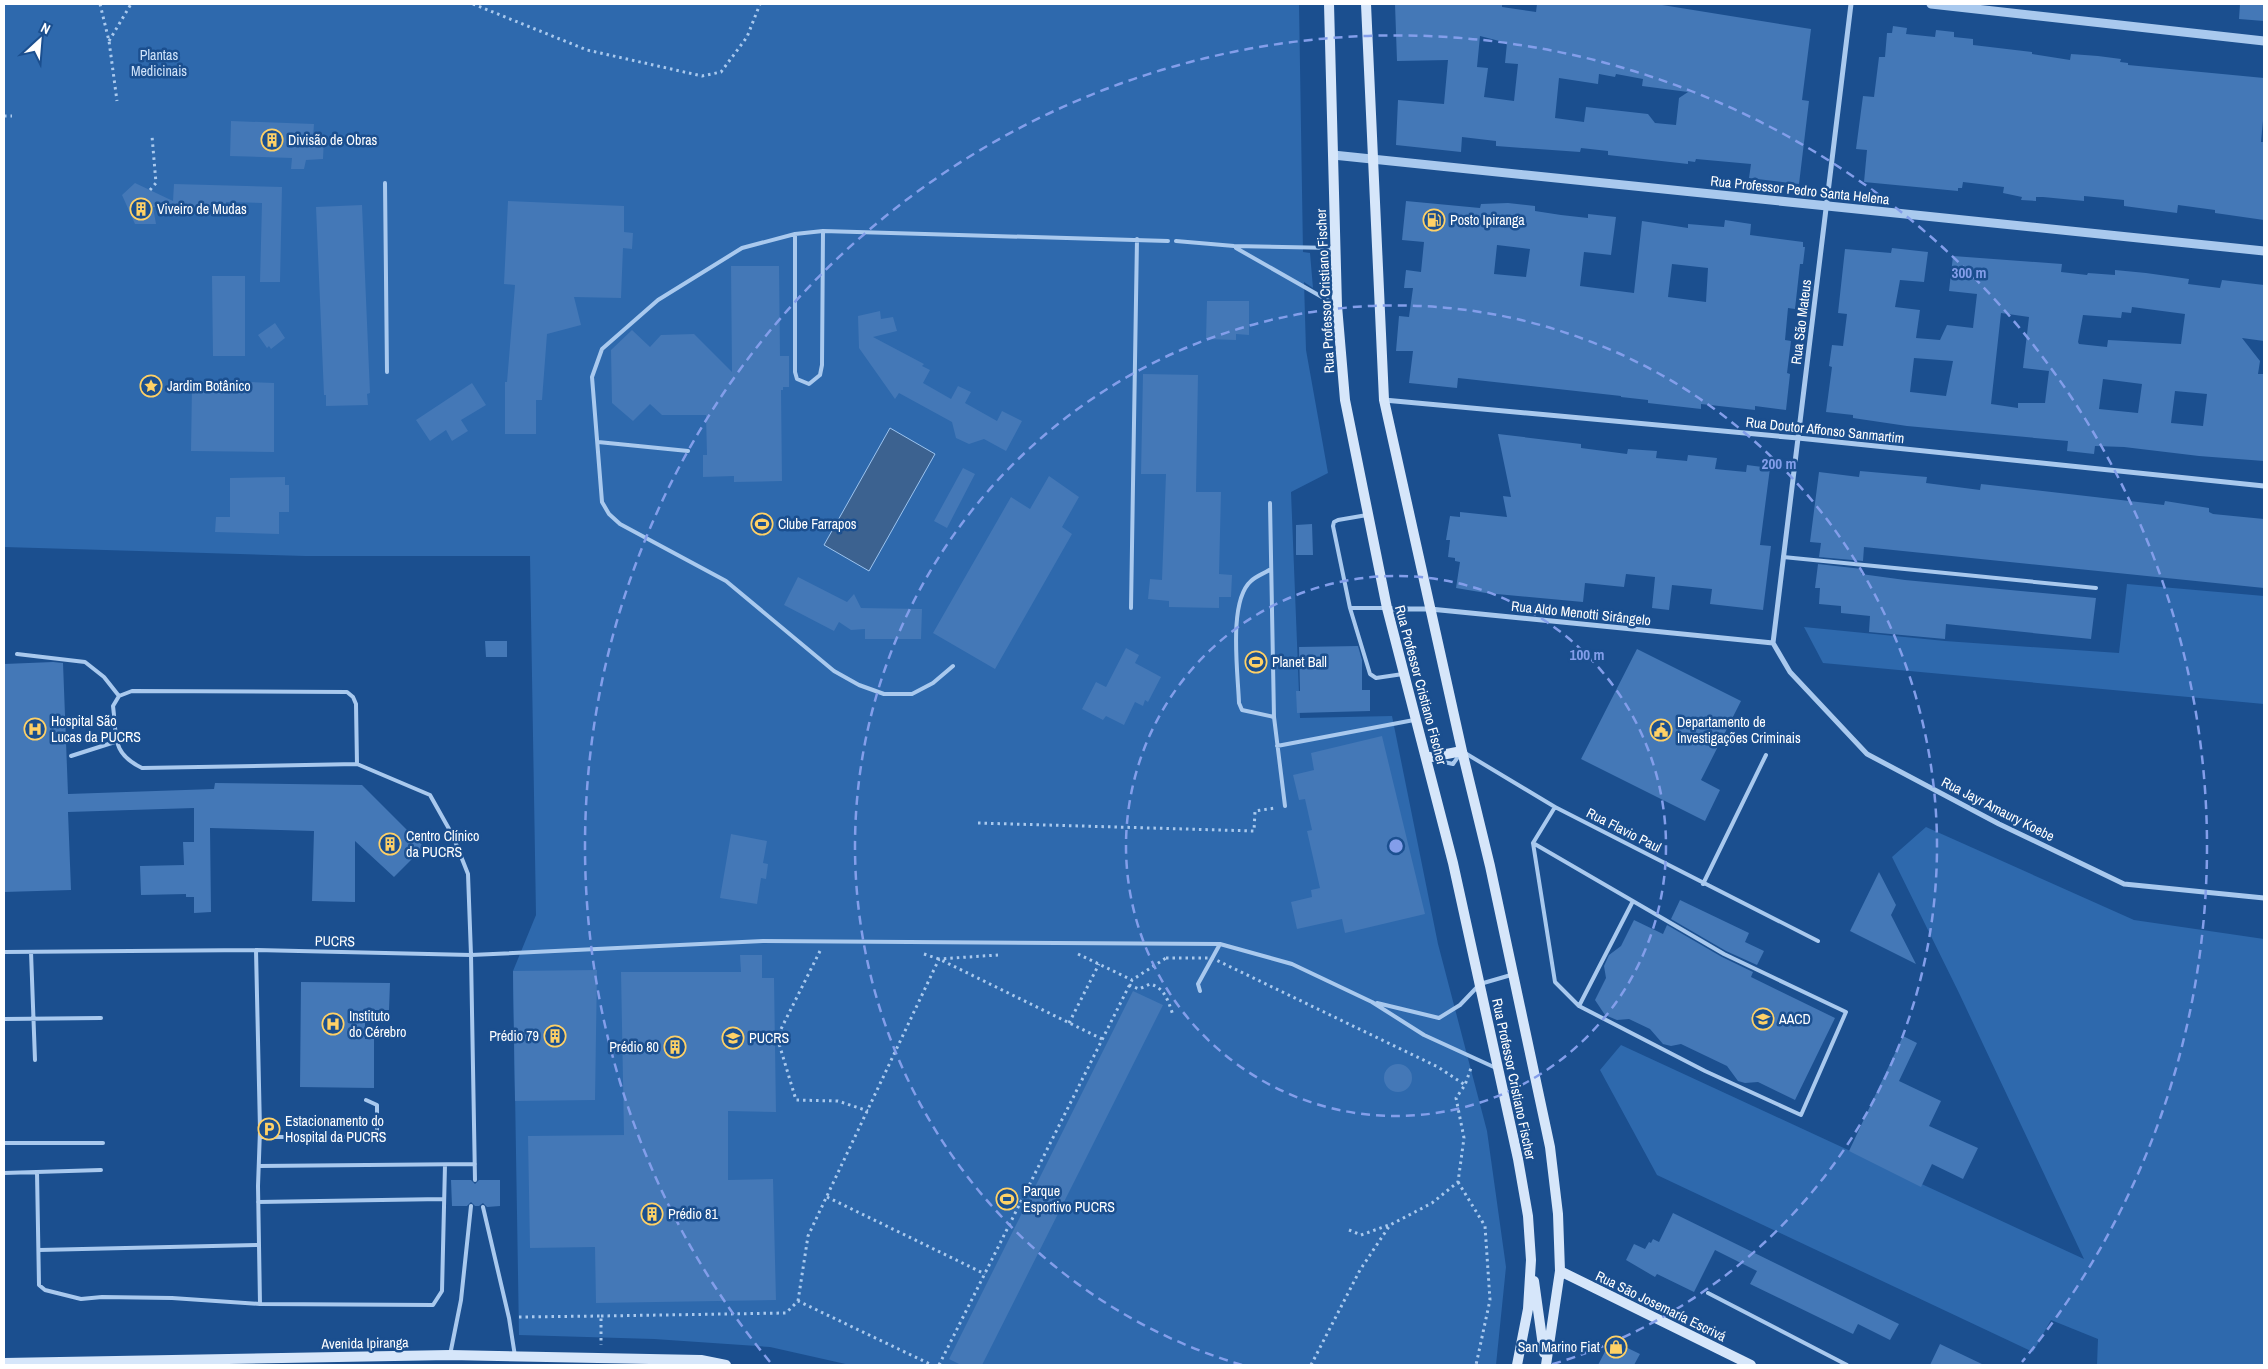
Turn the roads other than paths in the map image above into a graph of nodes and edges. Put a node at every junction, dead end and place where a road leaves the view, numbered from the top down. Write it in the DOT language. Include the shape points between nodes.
graph roads {
  1 [pos="1329,4"];
  2 [pos="1366,4"];
  3 [pos="1851,4"];
  4 [pos="1931,4"];
  5 [pos="2264,41"];
  6 [pos="1333,156"];
  7 [pos="1373,160"];
  8 [pos="385,183"];
  9 [pos="1826,206"];
  10 [pos="823,231"];
  11 [pos="795,234"];
  12 [pos="1137,239"];
  13 [pos="1168,241"];
  14 [pos="1176,241"];
  15 [pos="1234,246"];
  16 [pos="1336,248"];
  17 [pos="2264,251"];
  18 [pos="1337,306"];
  19 [pos="387,372"];
  20 [pos="1384,400"];
  21 [pos="1798,438"];
  22 [pos="598,442"];
  23 [pos="688,451"];
  24 [pos="2264,486"];
  25 [pos="1270,503"];
  26 [pos="1367,516"];
  27 [pos="1783,557"];
  28 [pos="1271,569"];
  29 [pos="2096,588"];
  30 [pos="1130,608"];
  31 [pos="1350,608"];
  32 [pos="1386,608"];
  33 [pos="1430,609"];
  34 [pos="1773,643"];
  35 [pos="17,654"];
  36 [pos="953,666"];
  37 [pos="1405,674"];
  38 [pos="119,696"];
  39 [pos="1274,717"];
  40 [pos="1416,719"];
  41 [pos="118,742"];
  42 [pos="1277,746"];
  43 [pos="1462,751"];
  44 [pos="1766,755"];
  45 [pos="71,756"];
  46 [pos="1426,758"];
  47 [pos="357,764"];
  48 [pos="1285,806"];
  49 [pos="1555,807"];
  50 [pos="1533,843"];
  51 [pos="1703,884"];
  52 [pos="2264,898"];
  53 [pos="1633,901"];
  54 [pos="1818,941"];
  55 [pos="1220,944"];
  56 [pos="256,950"];
  57 [pos="4,952"];
  58 [pos="31,952"];
  59 [pos="471,955"];
  60 [pos="1513,975"];
  61 [pos="1480,984"];
  62 [pos="1200,991"];
  63 [pos="1372,1002"];
  64 [pos="1579,1006"];
  65 [pos="34,1018"];
  66 [pos="101,1018"];
  67 [pos="4,1019"];
  68 [pos="35,1060"];
  69 [pos="1499,1070"];
  70 [pos="366,1100"];
  71 [pos="260,1137"];
  72 [pos="4,1143"];
  73 [pos="103,1143"];
  74 [pos="475,1164"];
  75 [pos="445,1165"];
  76 [pos="259,1166"];
  77 [pos="101,1170"];
  78 [pos="37,1172"];
  79 [pos="4,1173"];
  80 [pos="476,1180"];
  81 [pos="443,1199"];
  82 [pos="258,1202"];
  83 [pos="471,1206"];
  84 [pos="483,1207"];
  85 [pos="258,1245"];
  86 [pos="39,1250"];
  87 [pos="1532,1260"];
  88 [pos="1560,1271"];
  89 [pos="1708,1293"];
  90 [pos="260,1304"];
  91 [pos="450,1355"];
  92 [pos="516,1361"];
  93 [pos="4,1364"];
  94 [pos="726,1365"];
  95 [pos="1517,1365"];
  96 [pos="1546,1365"];
  97 [pos="1751,1365"];
  98 [pos="1847,1365"];
  1 -- 6 [label="main road, Rua Professor Cristiano Fischer"];
  2 -- 7 [label="main road, Rua Professor Cristiano Fischer"];
  3 -- 9 [label="street, Rua São Mateus"];
  4 -- 5 [label="street"];
  6 -- 7 [label="street, Rua Professor Pedro Santa Helena"];
  6 -- 16 [label="main road, Rua Professor Cristiano Fischer"];
  7 -- 9 [label="street, Rua Professor Pedro Santa Helena"];
  7 -- 20 [label="main road, Rua Professor Cristiano Fischer"];
  8 -- 19 [label="lane"];
  9 -- 17 [label="street, Rua Professor Pedro Santa Helena"];
  9 -- 21 [label="street, Rua São Mateus"];
  10 -- 11 [label="lane"];
  10 -- 11 [label="lane" via="822,366 820,375 809,384 797,379 795,372"];
  10 -- 12 [label="lane"];
  11 -- 22 [label="lane" via="742,248 658,300 602,349 592,377"];
  12 -- 13 [label="lane"];
  12 -- 30 [label="lane"];
  14 -- 15 [label="lane"];
  15 -- 16 [label="lane"];
  15 -- 18 [label="lane"];
  16 -- 18 [label="main road, Rua Professor Cristiano Fischer"];
  18 -- 26 [label="main road, Rua Professor Cristiano Fischer" via="1345,400"];
  20 -- 21 [label="street, Rua Doutor Affonso Sanmartim"];
  20 -- 33 [label="main road, Rua Professor Cristiano Fischer"];
  21 -- 24 [label="street, Rua Doutor Affonso Sanmartim"];
  21 -- 27 [label="street, Rua São Mateus"];
  22 -- 23 [label="lane"];
  22 -- 36 [label="lane" via="602,502 609,514 620,524 726,581 834,671 858,685 884,694 912,694 933,683"];
  25 -- 28 [label="lane"];
  26 -- 31 [label="lane" via="1338,520 1333,526"];
  26 -- 32 [label="main road, Rua Professor Cristiano Fischer"];
  27 -- 29 [label="lane"];
  27 -- 34 [label="street, Rua São Mateus"];
  28 -- 39 [label="lane"];
  28 -- 39 [label="lane" via="1250,582 1239,599 1236,616 1239,703 1242,710"];
  31 -- 32 [label="lane"];
  31 -- 37 [label="lane" via="1373,676"];
  32 -- 33 [label="street, Rua Aldo Menotti Sirângelo"];
  32 -- 37 [label="main road, Rua Professor Cristiano Fischer"];
  33 -- 34 [label="street, Rua Aldo Menotti Sirângelo"];
  33 -- 43 [label="main road, Rua Professor Cristiano Fischer"];
  34 -- 52 [label="street, Rua Jayr Amaury Koebe" via="1790,672 1867,754 1999,824 2124,884"];
  35 -- 38 [label="lane" via="85,662 104,677"];
  37 -- 40 [label="main road, Rua Professor Cristiano Fischer"];
  38 -- 41 [label="lane" via="112,706"];
  38 -- 47 [label="lane" via="132,691 347,692 356,704"];
  39 -- 42 [label="lane"];
  40 -- 42 [label="lane"];
  40 -- 46 [label="main road, Rua Professor Cristiano Fischer"];
  41 -- 45 [label="lane"];
  41 -- 47 [label="lane" via="119,751 128,761 142,768"];
  42 -- 48 [label="lane"];
  43 -- 46 [label="main road"];
  43 -- 49 [label="lane, Rua Flavio Paul"];
  43 -- 60 [label="main road, Rua Professor Cristiano Fischer"];
  44 -- 51 [label="lane"];
  46 -- 61 [label="main road, Rua Professor Cristiano Fischer"];
  47 -- 59 [label="lane" via="430,795 453,836 468,874"];
  49 -- 50 [label="lane"];
  49 -- 51 [label="lane, Rua Flavio Paul"];
  50 -- 53 [label="lane"];
  50 -- 64 [label="lane" via="1555,982"];
  51 -- 54 [label="lane, Rua Flavio Paul"];
  53 -- 64 [label="lane"];
  53 -- 64 [label="lane" via="1724,954 1846,1012 1800,1115 1705,1071"];
  55 -- 59 [label="lane, PUCRS" via="763,941"];
  55 -- 62 [label="lane" via="1198,984"];
  55 -- 63 [label="lane, PUCRS" via="1292,964"];
  56 -- 58 [label="lane, PUCRS"];
  56 -- 59 [label="lane, PUCRS"];
  56 -- 71 [label="lane"];
  57 -- 58 [label="lane, PUCRS"];
  58 -- 65 [label="lane"];
  59 -- 74 [label="lane"];
  60 -- 61 [label="lane"];
  60 -- 88 [label="main road, Rua Professor Cristiano Fischer" via="1550,1147 1558,1214"];
  61 -- 63 [label="lane" via="1460,1005 1439,1018"];
  61 -- 69 [label="main road, Rua Professor Cristiano Fischer"];
  63 -- 69 [label="lane" via="1424,1035"];
  65 -- 66 [label="lane"];
  65 -- 67 [label="lane"];
  65 -- 68 [label="lane"];
  69 -- 87 [label="main road, Rua Professor Cristiano Fischer" via="1528,1216"];
  70 -- 71 [label="lane" via="377,1106 377,1130 372,1138"];
  71 -- 76 [label="lane"];
  72 -- 73 [label="lane"];
  74 -- 75 [label="lane"];
  74 -- 80 [label="lane"];
  75 -- 76 [label="lane"];
  75 -- 81 [label="lane"];
  76 -- 82 [label="lane"];
  77 -- 78 [label="lane"];
  78 -- 79 [label="lane"];
  78 -- 86 [label="lane"];
  81 -- 82 [label="lane"];
  81 -- 90 [label="lane" via="442,1291 433,1305"];
  82 -- 85 [label="lane"];
  83 -- 91 [label="lane" via="461,1300"];
  84 -- 92 [label="lane"];
  85 -- 86 [label="lane"];
  85 -- 90 [label="lane"];
  86 -- 90 [label="lane" via="39,1284 45,1290 80,1299 172,1298"];
  87 -- 95 [label="main road, Rua Professor Cristiano Fischer" via="1528,1309"];
  87 -- 96 [label="main road"];
  88 -- 96 [label="main road, Rua Professor Cristiano Fischer"];
  88 -- 97 [label="main road, Rua São Josemaría Escrivá"];
  89 -- 98 [label="lane"];
  91 -- 92 [label="main road, Avenida Ipiranga"];
  91 -- 93 [label="main road, Avenida Ipiranga"];
  92 -- 94 [label="main road, Avenida Ipiranga" via="600,1358 701,1360"];
}
